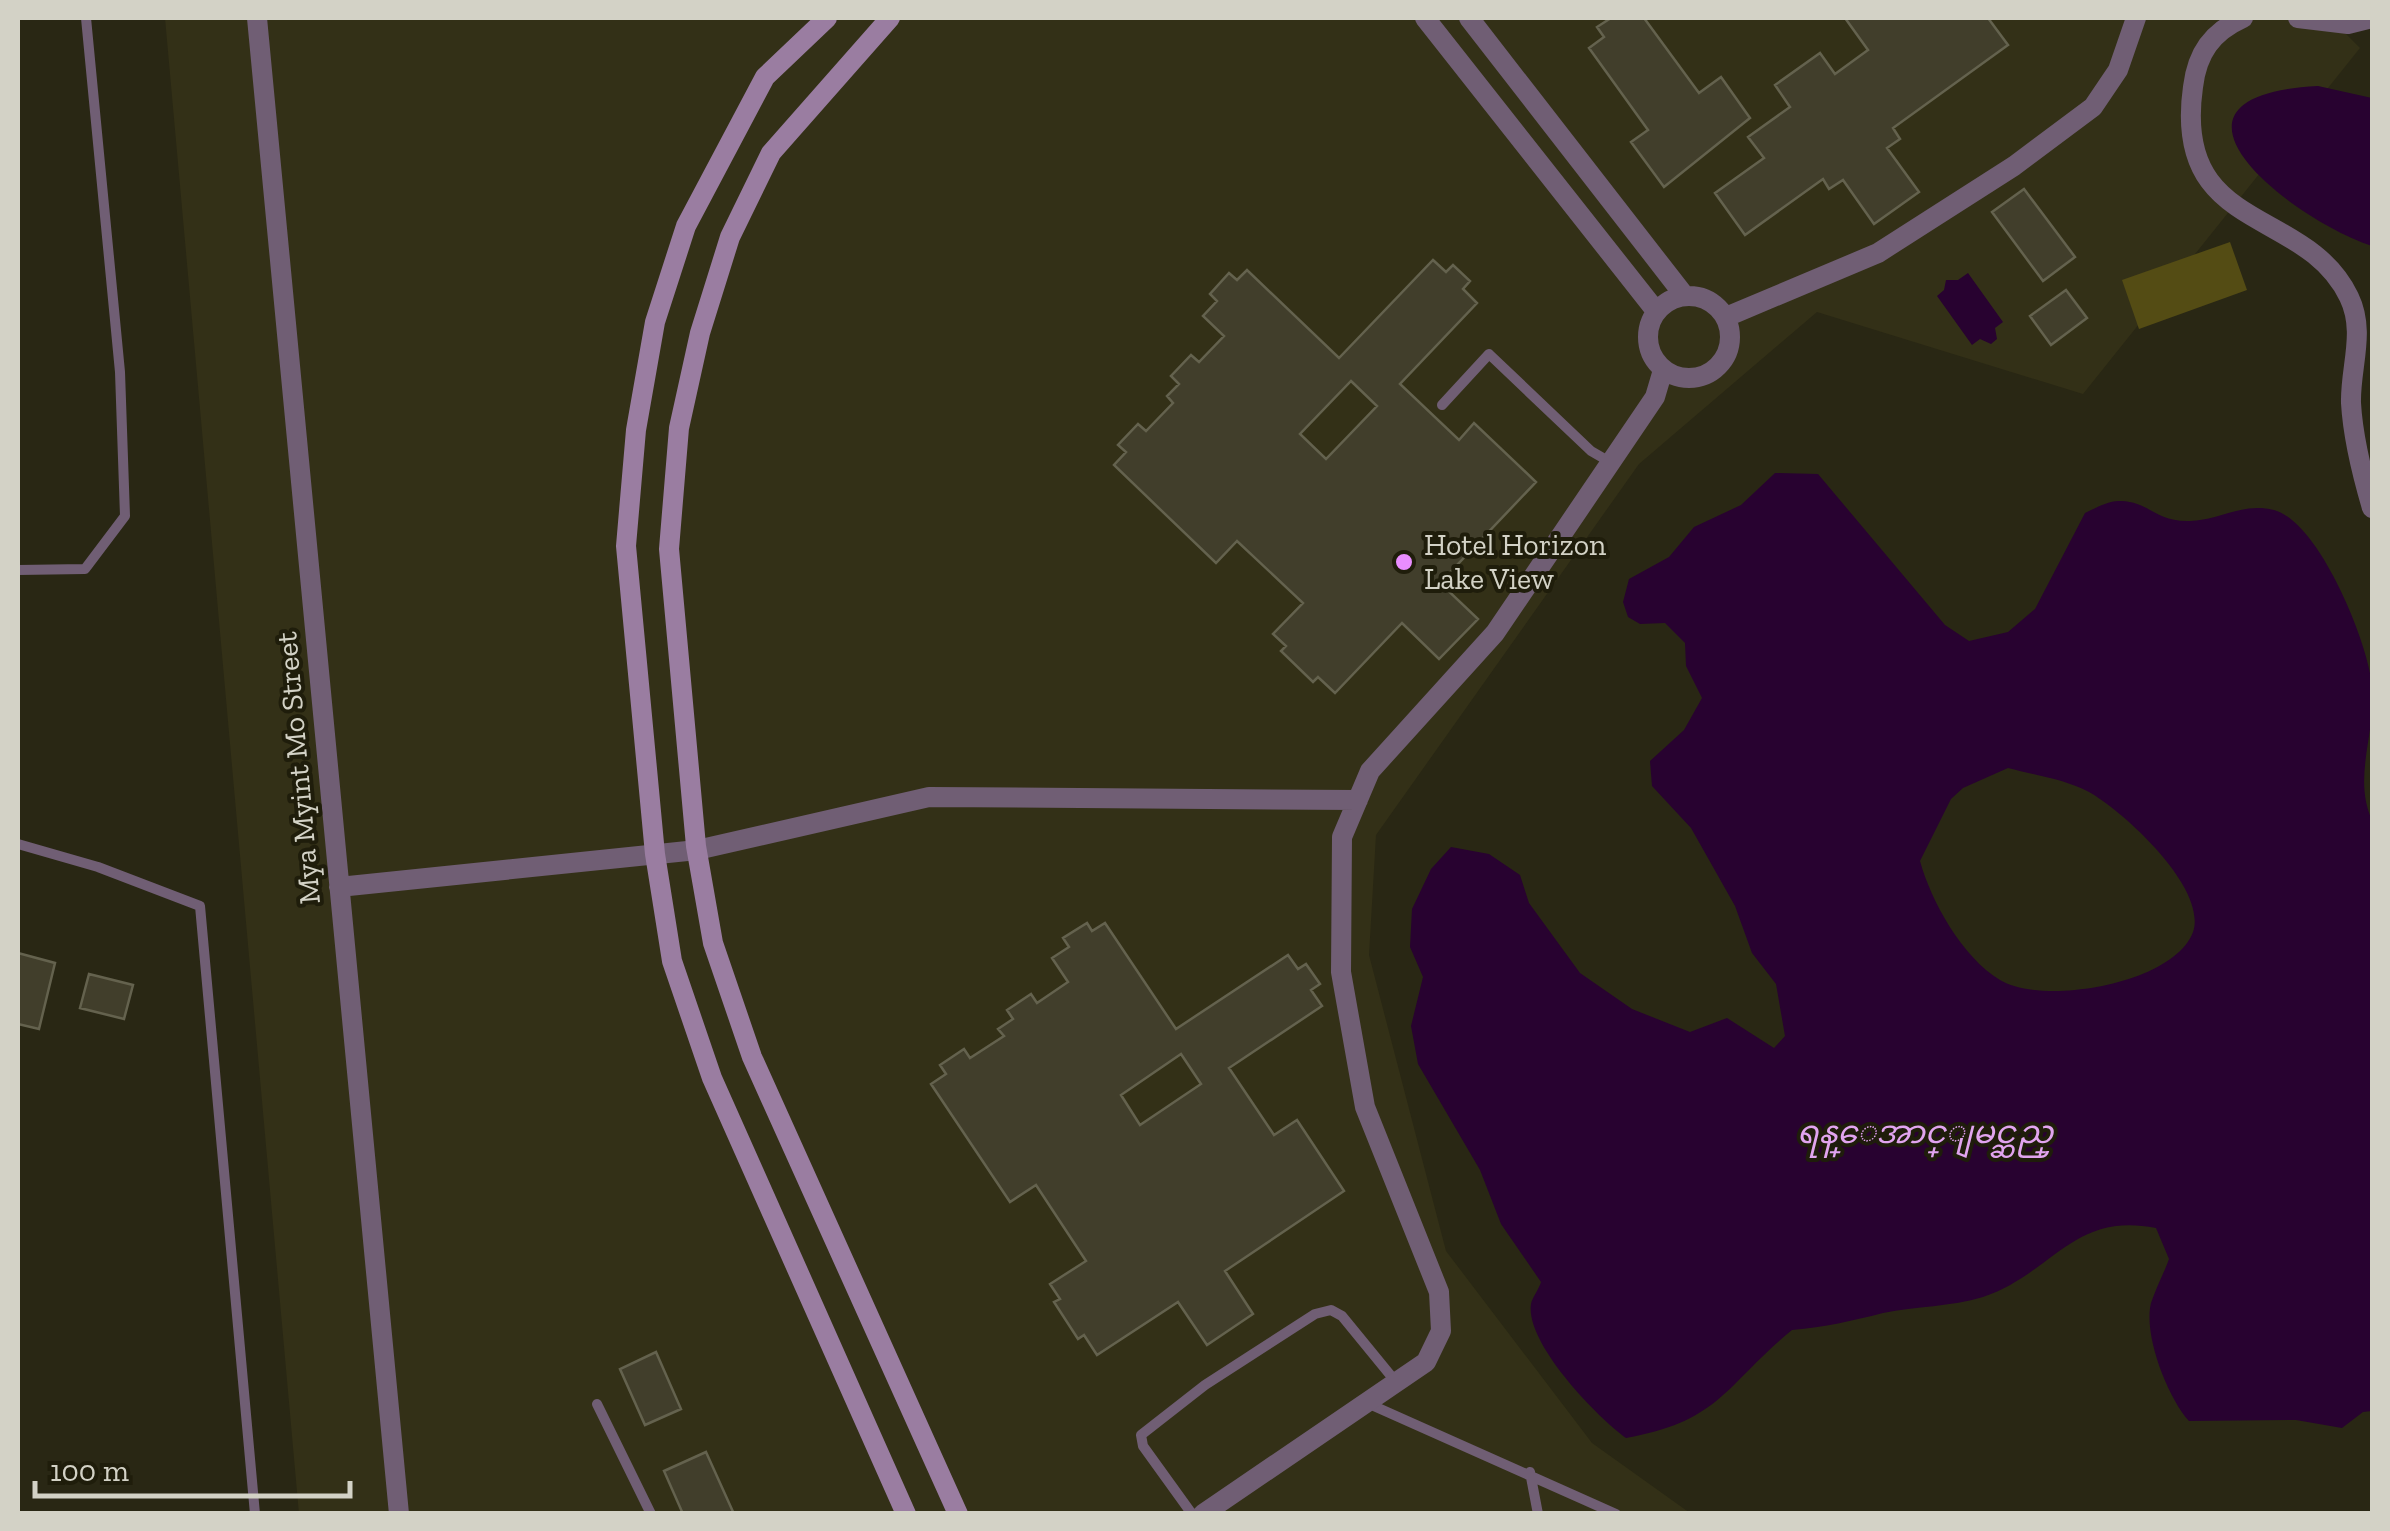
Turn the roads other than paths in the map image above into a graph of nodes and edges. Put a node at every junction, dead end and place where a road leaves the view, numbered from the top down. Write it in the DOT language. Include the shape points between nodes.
graph roads {
  1 [pos="86,18"];
  2 [pos="258,18"];
  3 [pos="827,18"];
  4 [pos="890,18"];
  5 [pos="1425,18"];
  6 [pos="1469,18"];
  7 [pos="2136,18"];
  8 [pos="2243,18"];
  9 [pos="2298,18"];
  10 [pos="2372,18"];
  11 [pos="1501,60"];
  12 [pos="1472,82"];
  13 [pos="1684,296"];
  14 [pos="1656,311"];
  15 [pos="1726,317"];
  16 [pos="1663,370"];
  17 [pos="1442,404"];
  18 [pos="1610,463"];
  19 [pos="2372,508"];
  20 [pos="18,570"];
  21 [pos="1358,800"];
  22 [pos="18,844"];
  23 [pos="697,850"];
  24 [pos="654,854"];
  25 [pos="339,888"];
  26 [pos="1396,1382"];
  27 [pos="1366,1402"];
  28 [pos="596,1404"];
  29 [pos="1530,1472"];
  30 [pos="255,1514"];
  31 [pos="399,1514"];
  32 [pos="652,1514"];
  33 [pos="906,1514"];
  34 [pos="958,1514"];
  35 [pos="1192,1514"];
  36 [pos="1203,1514"];
  37 [pos="1538,1514"];
  38 [pos="1616,1514"];
  1 -- 20 [label="lane" via="120,372 126,516 84,569"];
  2 -- 25 [label="street, Mya Myint Mo Street"];
  3 -- 24 [label="main road" via="765,77 733,132 686,226 655,322 626,546"];
  4 -- 23 [label="main road" via="771,153 730,237 700,333 679,428 669,549"];
  5 -- 12 [label="street"];
  6 -- 11 [label="street"];
  7 -- 15 [label="street" via="2118,70 2093,107 2014,166 1878,253"];
  8 -- 19 [label="street" via="2218,30 2196,64 2188,117 2204,175 2238,212 2283,232 2334,274 2351,299 2358,339 2351,402"];
  9 -- 10 [label="street" via="2348,24"];
  11 -- 12 [label="street"];
  11 -- 13 [label="street"];
  12 -- 14 [label="street"];
  13 -- 14 [label="street"];
  13 -- 15 [label="street" via="1715,304"];
  14 -- 16 [label="street" via="1648,342"];
  15 -- 16 [label="street" via="1730,349 1722,364 1694,379"];
  16 -- 18 [label="street" via="1655,397"];
  17 -- 18 [label="lane" via="1489,354"];
  18 -- 21 [label="street" via="1495,633 1370,771"];
  21 -- 23 [label="street" via="929,797"];
  21 -- 26 [label="street" via="1342,837 1341,972 1365,1107 1439,1292 1434,1346 1426,1362"];
  22 -- 30 [label="lane" via="200,906"];
  23 -- 24 [label="street"];
  23 -- 34 [label="main road" via="713,943 752,1057"];
  24 -- 25 [label="street"];
  24 -- 33 [label="main road" via="672,961 712,1078"];
  25 -- 31 [label="street, Mya Myint Mo Street"];
  26 -- 27 [label="street"];
  26 -- 35 [label="lane" via="1331,1310 1205,1385 1140,1436"];
  27 -- 29 [label="lane"];
  27 -- 36 [label="street"];
  28 -- 32 [label="lane"];
  29 -- 37 [label="lane"];
  29 -- 38 [label="lane"];
}
